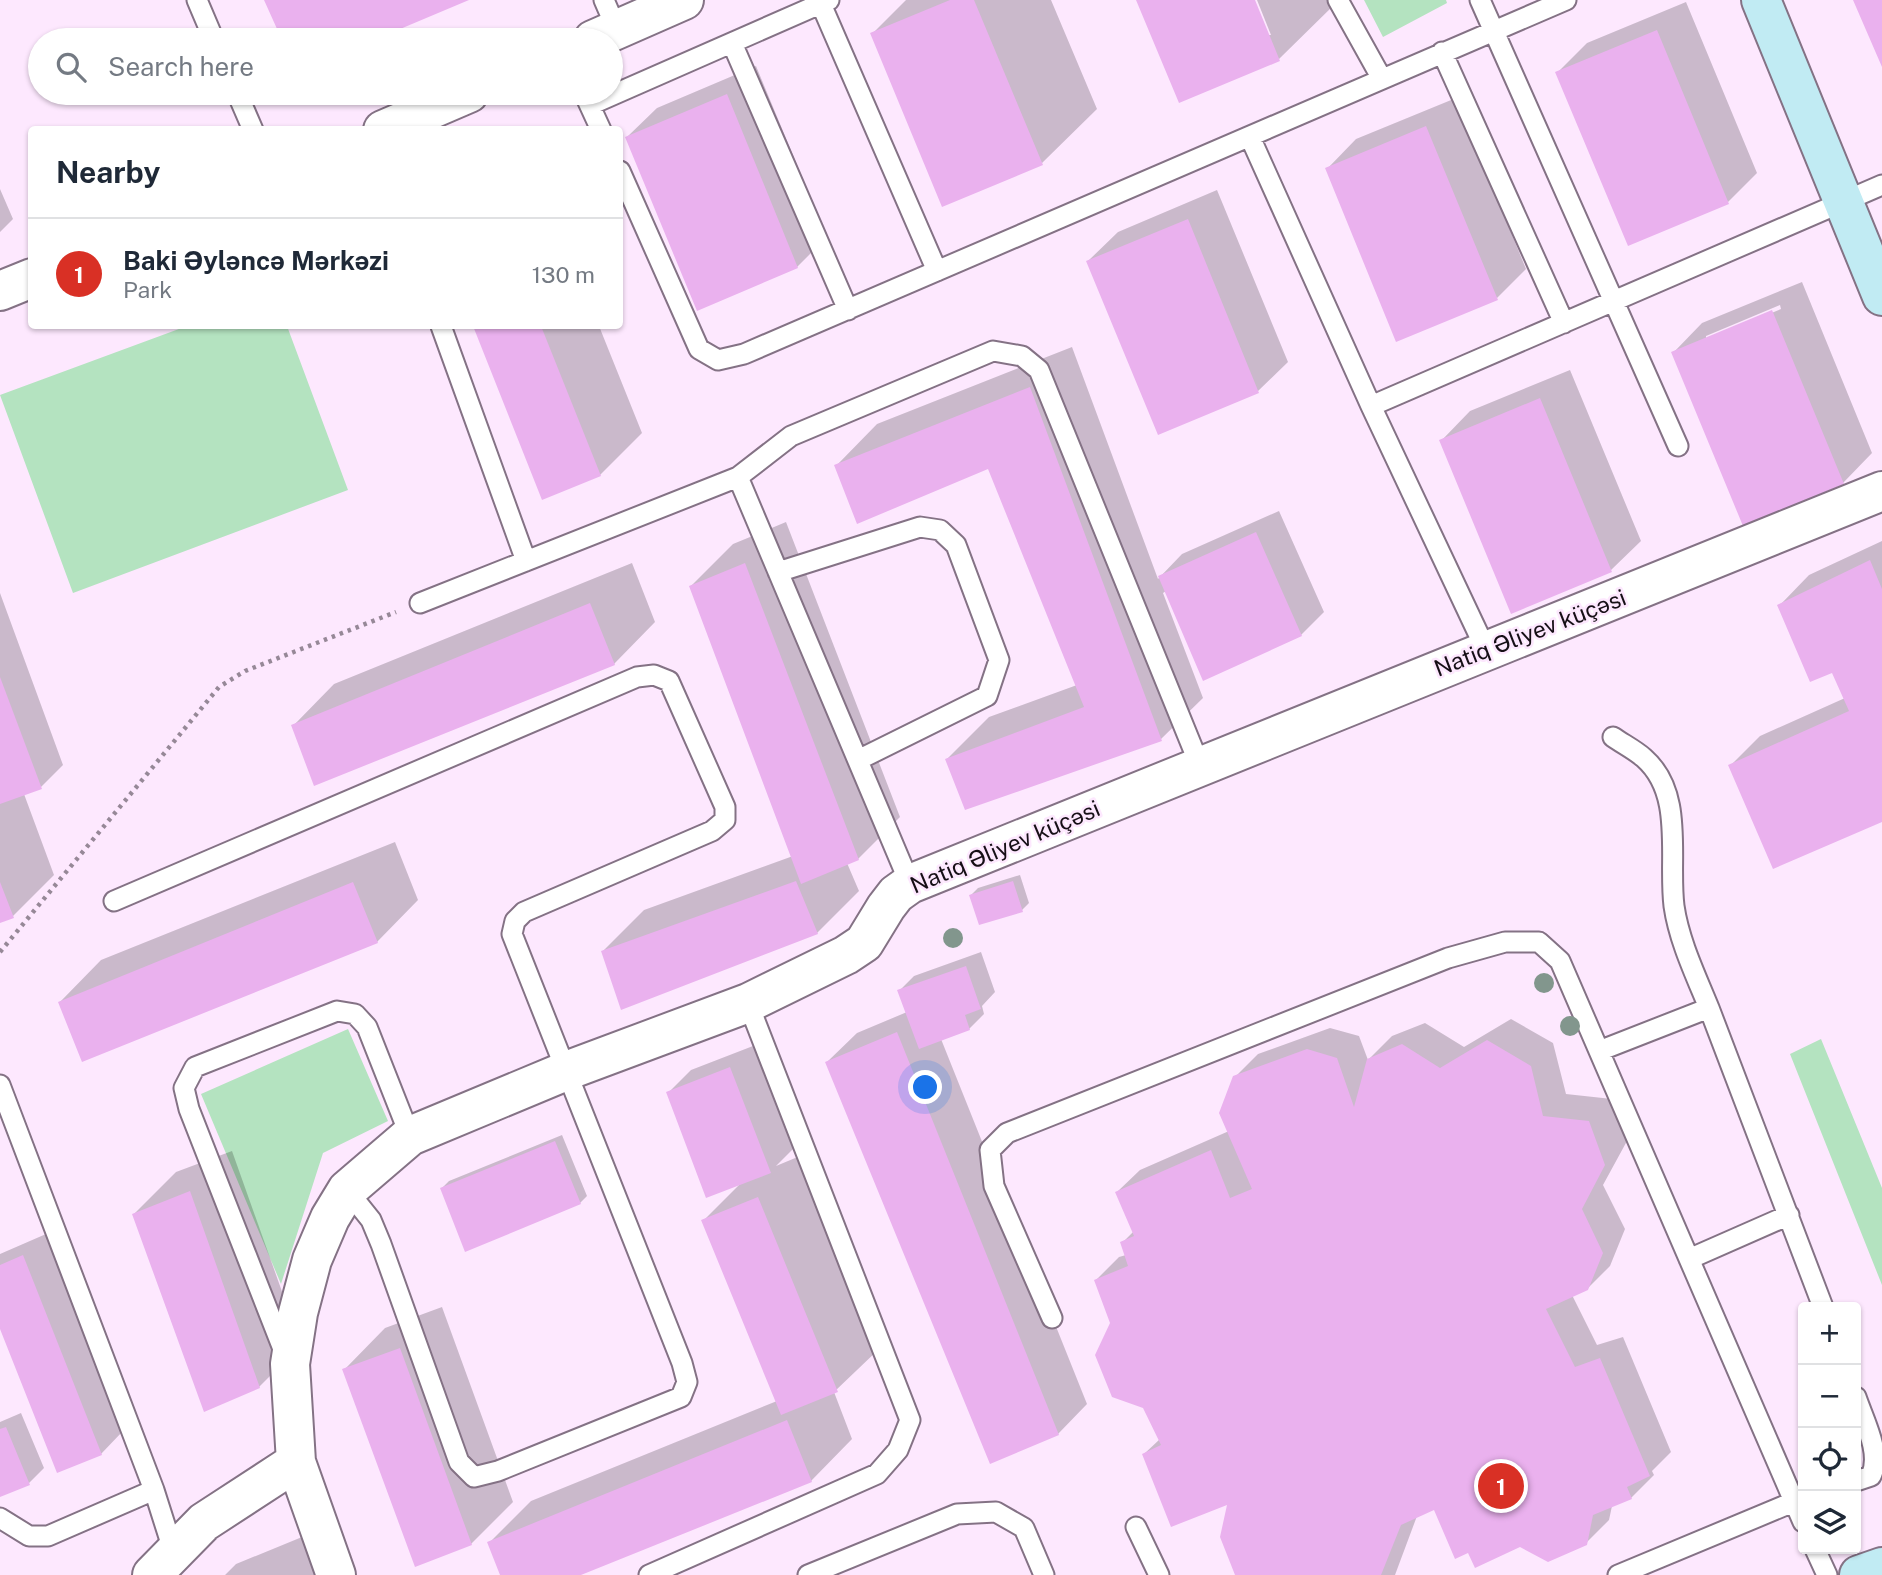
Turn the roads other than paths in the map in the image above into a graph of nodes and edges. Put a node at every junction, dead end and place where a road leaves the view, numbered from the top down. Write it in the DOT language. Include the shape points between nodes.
graph roads {
  1 [pos="197,0"];
  2 [pos="684,0"];
  3 [pos="1338,0"];
  4 [pos="1480,0"];
  5 [pos="1566,0"];
  6 [pos="1761,0"];
  7 [pos="825,2"];
  8 [pos="605,24"];
  9 [pos="209,28"];
  10 [pos="1494,31"];
  11 [pos="732,43"];
  12 [pos="1442,52"];
  13 [pos="1382,79"];
  14 [pos="623,85"];
  15 [pos="242,105"];
  16 [pos="441,105"];
  17 [pos="590,105"];
  18 [pos="251,126"];
  19 [pos="392,126"];
  20 [pos="599,126"];
  21 [pos="1250,137"];
  22 [pos="623,178"];
  23 [pos="1882,185"];
  24 [pos="1844,201"];
  25 [pos="937,271"];
  26 [pos="28,280"];
  27 [pos="0,291"];
  28 [pos="1882,296"];
  29 [pos="1614,302"];
  30 [pos="848,310"];
  31 [pos="1564,323"];
  32 [pos="442,329"];
  33 [pos="1371,407"];
  34 [pos="1678,446"];
  35 [pos="738,477"];
  36 [pos="1882,491"];
  37 [pos="526,561"];
  38 [pos="778,572"];
  39 [pos="420,603"];
  40 [pos="1486,650"];
  41 [pos="1613,737"];
  42 [pos="858,760"];
  43 [pos="1200,766"];
  44 [pos="910,884"];
  45 [pos="114,901"];
  46 [pos="748,1003"];
  47 [pos="1709,1008"];
  48 [pos="1599,1051"];
  49 [pos="566,1071"];
  50 [pos="0,1085"];
  51 [pos="410,1136"];
  52 [pos="347,1190"];
  53 [pos="1789,1215"];
  54 [pos="1689,1259"];
  55 [pos="1821,1302"];
  56 [pos="1052,1318"];
  57 [pos="289,1364"];
  58 [pos="1861,1412"];
  59 [pos="296,1462"];
  60 [pos="1861,1479"];
  61 [pos="154,1490"];
  62 [pos="1798,1497"];
  63 [pos="1798,1499"];
  64 [pos="0,1518"];
  65 [pos="1136,1527"];
  66 [pos="1817,1554"];
  67 [pos="163,1564"];
  68 [pos="1882,1567"];
  69 [pos="336,1575"];
  70 [pos="649,1575"];
  71 [pos="808,1575"];
  72 [pos="1044,1575"];
  73 [pos="1159,1575"];
  74 [pos="1618,1575"];
  75 [pos="1827,1575"];
  76 [pos="1860,1575"];
  1 -- 9 [label="lane"];
  2 -- 8 [label="street"];
  3 -- 13 [label="lane"];
  4 -- 10 [label="lane"];
  5 -- 10 [label="lane"];
  6 -- 24 [label="street"];
  7 -- 11 [label="lane"];
  7 -- 25 [label="lane"];
  10 -- 12 [label="lane"];
  10 -- 29 [label="lane"];
  11 -- 14 [label="lane"];
  11 -- 30 [label="lane"];
  12 -- 13 [label="lane"];
  12 -- 31 [label="lane"];
  13 -- 21 [label="lane"];
  15 -- 18 [label="lane"];
  16 -- 19 [label="street"];
  17 -- 20 [label="lane"];
  21 -- 25 [label="lane"];
  21 -- 33 [label="lane"];
  22 -- 30 [label="lane" via="699,349 718,360 744,354"];
  23 -- 24 [label="lane"];
  24 -- 28 [label="street"];
  24 -- 29 [label="lane"];
  25 -- 30 [label="lane"];
  26 -- 27 [label="street"];
  29 -- 31 [label="lane"];
  29 -- 34 [label="lane"];
  31 -- 33 [label="lane"];
  32 -- 37 [label="lane"];
  33 -- 40 [label="lane"];
  35 -- 37 [label="lane"];
  35 -- 38 [label="lane"];
  35 -- 43 [label="lane" via="792,436 993,351 1022,356 1039,370"];
  36 -- 40 [label="street, Natiq Əliyev küçəsi"];
  37 -- 39 [label="lane"];
  38 -- 42 [label="lane"];
  38 -- 42 [label="lane" via="920,527 940,530 956,545 999,660 987,696"];
  40 -- 43 [label="street, Natiq Əliyev küçəsi"];
  41 -- 47 [label="lane" via="1645,758 1665,785 1674,907"];
  42 -- 44 [label="lane"];
  43 -- 44 [label="street, Natiq Əliyev küçəsi"];
  44 -- 46 [label="street, Natiq Əliyev küçəsi" via="886,906 864,943"];
  45 -- 49 [label="lane" via="637,677 654,675 668,681 725,807 725,820 712,831 524,912 515,921 512,934"];
  46 -- 49 [label="street, Natiq Əliyev küçəsi"];
  46 -- 70 [label="lane" via="911,1420 898,1450 877,1474"];
  47 -- 48 [label="lane"];
  47 -- 53 [label="lane"];
  48 -- 54 [label="lane"];
  48 -- 56 [label="lane" via="1560,961 1539,942 1505,942 1448,958 1007,1133 990,1150 994,1186"];
  49 -- 51 [label="street, Natiq Əliyev küçəsi"];
  49 -- 52 [label="lane" via="682,1363 687,1382 681,1397 474,1477 459,1462 371,1220"];
  50 -- 61 [label="lane"];
  51 -- 52 [label="street, Natiq Əliyev küçəsi"];
  51 -- 57 [label="lane" via="367,1027 355,1014 337,1011 195,1067 184,1088 189,1109"];
  52 -- 57 [label="street, Natiq Əliyev küçəsi" via="312,1260"];
  53 -- 54 [label="lane"];
  53 -- 55 [label="lane"];
  54 -- 62 [label="lane"];
  57 -- 59 [label="street, Natiq Əliyev küçəsi"];
  58 -- 60 [label="lane" via="1877,1467"];
  59 -- 67 [label="street" via="204,1522"];
  59 -- 69 [label="street, Natiq Əliyev küçəsi"];
  61 -- 64 [label="lane" via="48,1536 29,1536"];
  61 -- 67 [label="lane"];
  63 -- 74 [label="lane"];
  65 -- 73 [label="lane"];
  66 -- 75 [label="lane"];
  68 -- 76 [label="street"];
  71 -- 72 [label="lane" via="957,1514 996,1513 1024,1528"];
}
